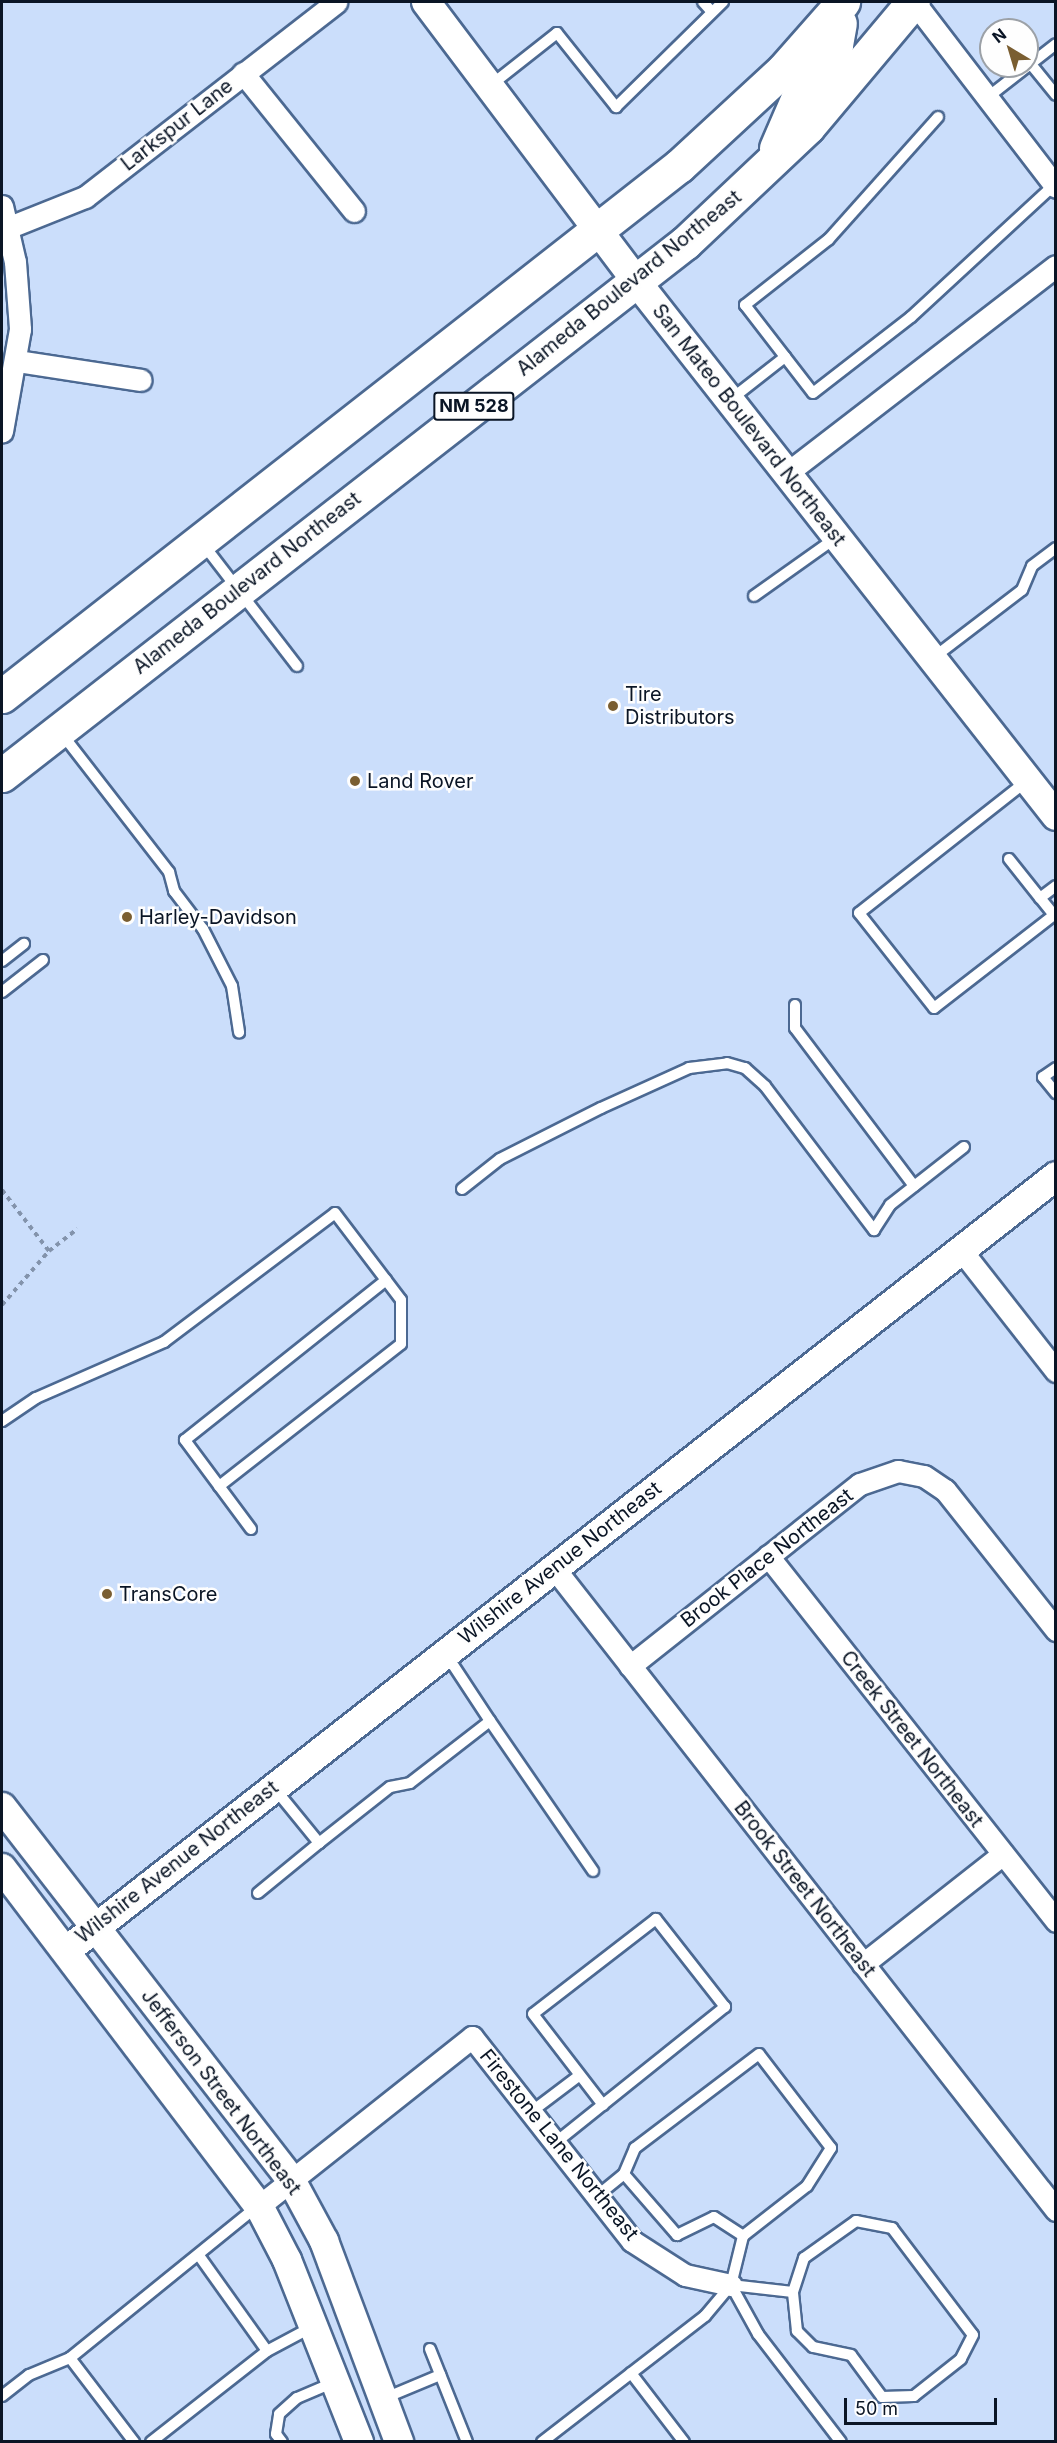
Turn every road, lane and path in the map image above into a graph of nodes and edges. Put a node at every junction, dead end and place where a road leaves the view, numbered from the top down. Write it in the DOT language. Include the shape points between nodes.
graph roads {
  1 [pos="336,2"];
  2 [pos="426,2"];
  3 [pos="704,2"];
  4 [pos="723,2"];
  5 [pos="914,2"];
  6 [pos="834,5"];
  7 [pos="712,12"];
  8 [pos="1056,44"];
  9 [pos="1039,56"];
  10 [pos="243,73"];
  11 [pos="1039,74"];
  12 [pos="1011,78"];
  13 [pos="489,86"];
  14 [pos="1056,95"];
  15 [pos="988,97"];
  16 [pos="938,117"];
  17 [pos="767,169"];
  18 [pos="1055,186"];
  19 [pos="2,206"];
  20 [pos="354,212"];
  21 [pos="7,228"];
  22 [pos="598,229"];
  23 [pos="1056,266"];
  24 [pos="636,281"];
  25 [pos="785,357"];
  26 [pos="16,361"];
  27 [pos="141,380"];
  28 [pos="730,400"];
  29 [pos="2,431"];
  30 [pos="787,473"];
  31 [pos="837,537"];
  32 [pos="201,542"];
  33 [pos="1056,548"];
  34 [pos="237,589"];
  35 [pos="754,596"];
  36 [pos="933,658"];
  37 [pos="297,666"];
  38 [pos="2,696"];
  39 [pos="59,731"];
  40 [pos="2,776"];
  41 [pos="1028,780"];
  42 [pos="1056,816"];
  43 [pos="1009,859"];
  44 [pos="1056,886"];
  45 [pos="1040,898"];
  46 [pos="24,944"];
  47 [pos="43,960"];
  48 [pos="2,961"];
  49 [pos="2,992"];
  50 [pos="795,1005"];
  51 [pos="239,1032"];
  52 [pos="1056,1068"];
  53 [pos="1056,1093"];
  54 [pos="964,1147"];
  55 [pos="1056,1176"];
  56 [pos="914,1186"];
  57 [pos="462,1189"];
  58 [pos="2,1191"];
  59 [pos="77,1229"];
  60 [pos="961,1250"];
  61 [pos="49,1251"];
  62 [pos="386,1280"];
  63 [pos="2,1305"];
  64 [pos="1049,1348"];
  65 [pos="1056,1371"];
  66 [pos="2,1421"];
  67 [pos="219,1486"];
  68 [pos="251,1529"];
  69 [pos="768,1556"];
  70 [pos="554,1568"];
  71 [pos="1056,1630"];
  72 [pos="445,1652"];
  73 [pos="630,1666"];
  74 [pos="490,1721"];
  75 [pos="272,1786"];
  76 [pos="2,1807"];
  77 [pos="320,1843"];
  78 [pos="1003,1854"];
  79 [pos="2,1868"];
  80 [pos="593,1871"];
  81 [pos="258,1893"];
  82 [pos="1056,1921"];
  83 [pos="94,1926"];
  84 [pos="66,1951"];
  85 [pos="863,1964"];
  86 [pos="580,2075"];
  87 [pos="603,2105"];
  88 [pos="531,2112"];
  89 [pos="555,2143"];
  90 [pos="624,2174"];
  91 [pos="290,2178"];
  92 [pos="597,2196"];
  93 [pos="259,2206"];
  94 [pos="1056,2210"];
  95 [pos="743,2236"];
  96 [pos="200,2257"];
  97 [pos="731,2286"];
  98 [pos="793,2292"];
  99 [pos="315,2325"];
  100 [pos="430,2349"];
  101 [pos="267,2351"];
  102 [pos="70,2358"];
  103 [pos="631,2373"];
  104 [pos="440,2375"];
  105 [pos="336,2382"];
  106 [pos="2,2396"];
  107 [pos="383,2399"];
  108 [pos="134,2442"];
  109 [pos="151,2442"];
  110 [pos="282,2442"];
  111 [pos="359,2442"];
  112 [pos="399,2442"];
  113 [pos="467,2442"];
  114 [pos="542,2442"];
  115 [pos="684,2442"];
  116 [pos="841,2442"];
  1 -- 10 [label="street, Larkspur Lane"];
  2 -- 13 [label="street, San Mateo Boulevard Northeast"];
  3 -- 7 [label="lane"];
  4 -- 7 [label="lane"];
  5 -- 15 [label="street"];
  5 -- 17 [label="main road, Alameda Boulevard Northeast / NM 528"];
  6 -- 17 [label="main road" via="840,38 802,88"];
  6 -- 22 [label="main road, NM 528" via="746,107"];
  7 -- 13 [label="lane" via="616,107 557,33"];
  8 -- 9 [label="lane"];
  10 -- 20 [label="street"];
  10 -- 21 [label="street, Larkspur Lane" via="85,196"];
  11 -- 14 [label="lane"];
  12 -- 15 [label="lane"];
  13 -- 22 [label="street, San Mateo Boulevard Northeast"];
  15 -- 18 [label="street"];
  16 -- 25 [label="lane" via="829,239 745,305"];
  17 -- 24 [label="main road, Alameda Boulevard Northeast / NM 528"];
  18 -- 25 [label="lane" via="911,317 813,393"];
  19 -- 21 [label="street"];
  21 -- 26 [label="street" via="19,295"];
  22 -- 24 [label="street, San Mateo Boulevard Northeast"];
  22 -- 32 [label="main road, NM 528"];
  23 -- 30 [label="street"];
  24 -- 28 [label="street, San Mateo Boulevard Northeast"];
  24 -- 34 [label="main road, Alameda Boulevard Northeast / NM 528"];
  25 -- 28 [label="lane"];
  26 -- 27 [label="street"];
  26 -- 29 [label="street"];
  28 -- 30 [label="street, San Mateo Boulevard Northeast"];
  30 -- 31 [label="street, San Mateo Boulevard Northeast"];
  31 -- 35 [label="lane"];
  31 -- 36 [label="street, San Mateo Boulevard Northeast"];
  32 -- 34 [label="lane"];
  32 -- 38 [label="main road, NM 528"];
  33 -- 36 [label="lane" via="1032,566 1022,590"];
  34 -- 37 [label="lane"];
  34 -- 39 [label="main road, Alameda Boulevard Northeast / NM 528"];
  36 -- 41 [label="street, San Mateo Boulevard Northeast"];
  39 -- 40 [label="main road, Alameda Boulevard Northeast / NM 528"];
  39 -- 51 [label="lane" via="170,872 174,891 203,929 231,986"];
  41 -- 42 [label="street, San Mateo Boulevard Northeast"];
  41 -- 45 [label="lane" via="860,913 934,1008 1054,915"];
  43 -- 45 [label="lane"];
  44 -- 45 [label="lane"];
  46 -- 48 [label="lane"];
  47 -- 49 [label="lane"];
  50 -- 56 [label="lane" via="795,1028"];
  52 -- 53 [label="lane" via="1043,1077"];
  54 -- 56 [label="lane"];
  55 -- 60 [label="street, Wilshire Avenue Northeast"];
  56 -- 57 [label="lane" via="890,1205 874,1230 765,1086 745,1068 727,1063 689,1068 601,1107 500,1159"];
  58 -- 61 [label="path"];
  59 -- 61 [label="path"];
  60 -- 64 [label="street"];
  60 -- 70 [label="street, Wilshire Avenue Northeast"];
  61 -- 63 [label="path"];
  62 -- 66 [label="lane" via="335,1213 164,1342 36,1398"];
  62 -- 67 [label="lane" via="401,1300 401,1344"];
  62 -- 67 [label="lane" via="185,1440"];
  64 -- 65 [label="street"];
  67 -- 68 [label="lane"];
  69 -- 71 [label="street, Brook Place Northeast" via="871,1477 912,1472 945,1490"];
  69 -- 73 [label="street, Brook Place Northeast"];
  69 -- 78 [label="street, Creek Street Northeast"];
  70 -- 72 [label="street, Wilshire Avenue Northeast"];
  70 -- 73 [label="street, Brook Street Northeast"];
  72 -- 74 [label="lane"];
  72 -- 75 [label="street, Wilshire Avenue Northeast"];
  73 -- 85 [label="street, Brook Street Northeast"];
  74 -- 77 [label="lane" via="410,1783 390,1787"];
  74 -- 80 [label="lane"];
  75 -- 77 [label="lane"];
  75 -- 83 [label="street, Wilshire Avenue Northeast"];
  76 -- 83 [label="street, Jefferson Street Northeast"];
  77 -- 81 [label="lane"];
  78 -- 82 [label="street, Creek Street Northeast"];
  78 -- 85 [label="street"];
  79 -- 84 [label="street, Jefferson Street Northeast"];
  83 -- 84 [label="street, Wilshire Avenue Northeast"];
  83 -- 91 [label="street, Jefferson Street Northeast"];
  84 -- 93 [label="street, Jefferson Street Northeast"];
  85 -- 94 [label="street, Brook Street Northeast"];
  86 -- 87 [label="lane"];
  86 -- 87 [label="lane" via="532,2014 656,1919 725,2007"];
  86 -- 88 [label="lane"];
  87 -- 89 [label="lane"];
  88 -- 89 [label="street, Firestone Lane Northeast"];
  88 -- 91 [label="street, Firestone Lane Northeast" via="472,2037"];
  89 -- 92 [label="street, Firestone Lane Northeast"];
  90 -- 92 [label="lane"];
  90 -- 95 [label="lane" via="677,2235 714,2217"];
  90 -- 95 [label="lane" via="635,2148 759,2055 831,2148 807,2186"];
  91 -- 93 [label="street, Firestone Lane Northeast"];
  91 -- 107 [label="street, Jefferson Street Northeast" via="324,2241"];
  92 -- 97 [label="street, Firestone Lane Northeast" via="632,2241 685,2275"];
  93 -- 96 [label="lane"];
  93 -- 99 [label="street, Jefferson Street Northeast"];
  95 -- 97 [label="lane"];
  96 -- 101 [label="lane"];
  96 -- 102 [label="lane"];
  97 -- 98 [label="lane"];
  97 -- 103 [label="lane" via="705,2316"];
  97 -- 116 [label="lane" via="758,2334"];
  98 -- 98 [label="lane" via="804,2258 856,2221 892,2228 973,2335 961,2359 914,2396 882,2397 851,2355 813,2346 797,2331"];
  99 -- 101 [label="lane"];
  99 -- 105 [label="street, Jefferson Street Northeast"];
  100 -- 104 [label="lane"];
  101 -- 109 [label="lane"];
  102 -- 106 [label="lane" via="28,2375"];
  102 -- 108 [label="lane"];
  103 -- 114 [label="lane"];
  103 -- 115 [label="lane"];
  104 -- 107 [label="lane"];
  104 -- 113 [label="lane"];
  105 -- 110 [label="lane" via="297,2398 279,2414 276,2434"];
  105 -- 111 [label="street, Jefferson Street Northeast"];
  107 -- 112 [label="street, Jefferson Street Northeast"];
}
